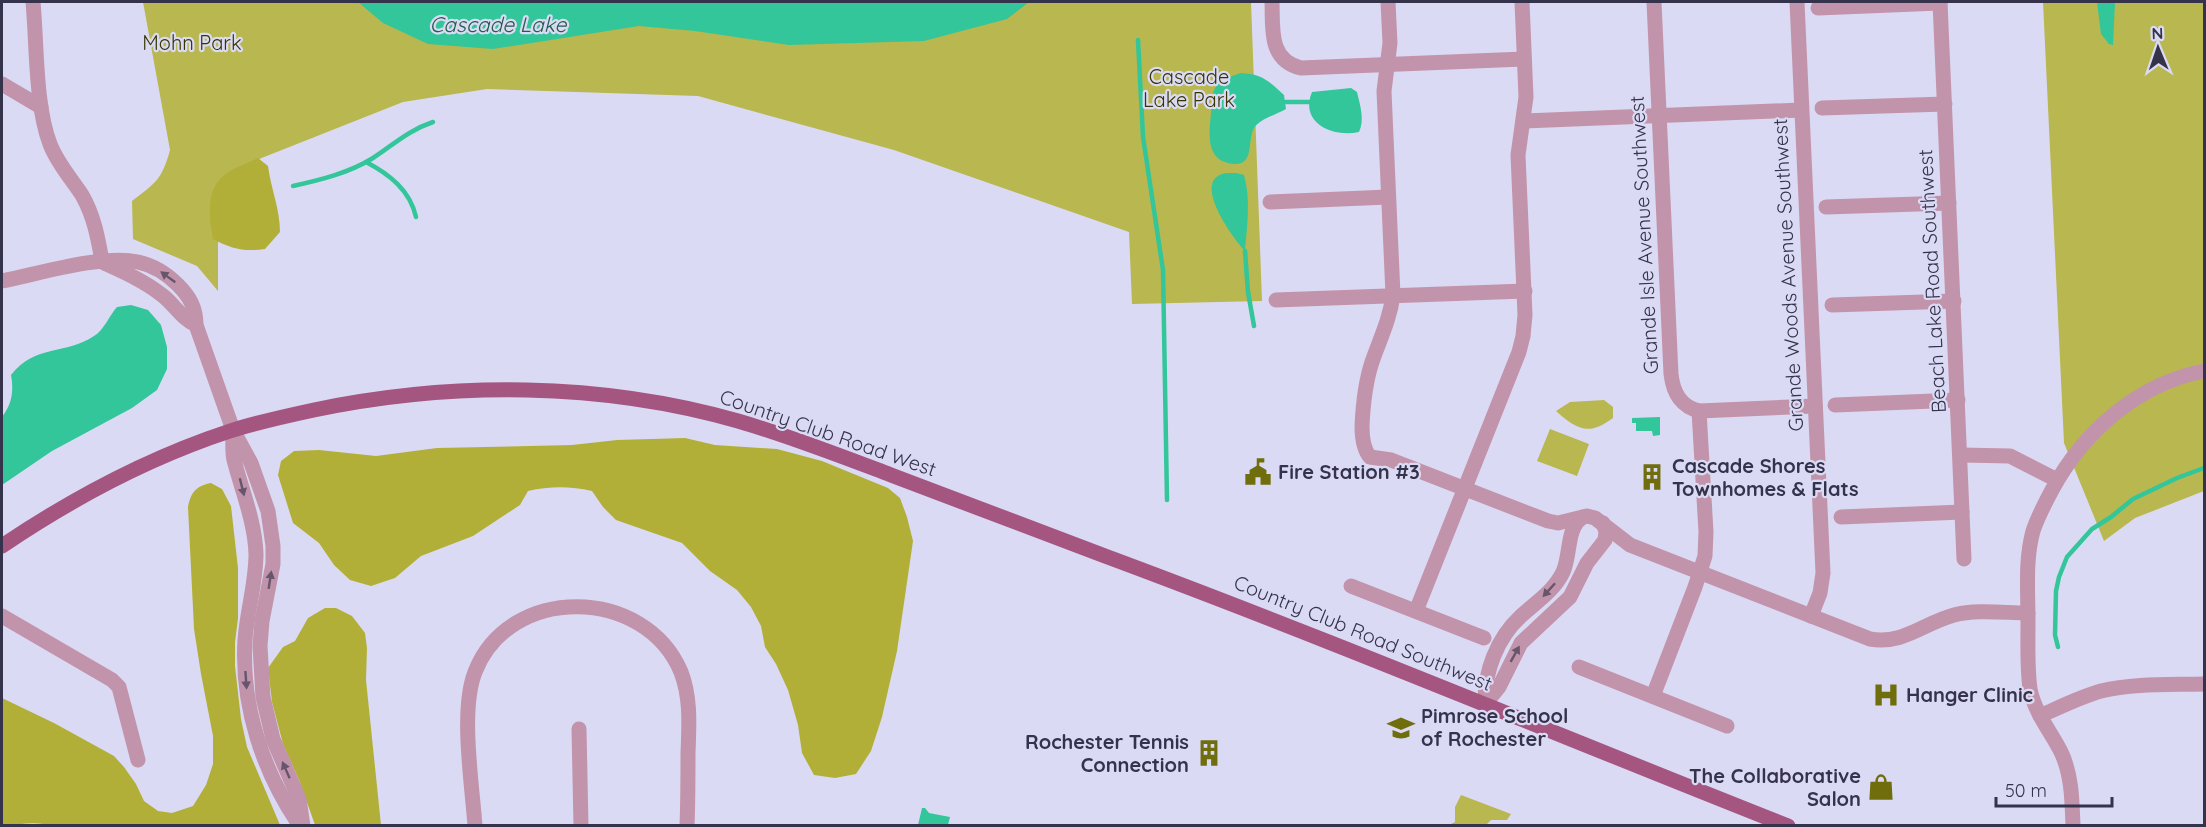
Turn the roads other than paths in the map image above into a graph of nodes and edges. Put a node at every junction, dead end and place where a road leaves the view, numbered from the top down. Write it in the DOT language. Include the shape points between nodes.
graph roads {
  1 [pos="33,2"];
  2 [pos="1272,2"];
  3 [pos="1388,2"];
  4 [pos="1522,2"];
  5 [pos="1654,2"];
  6 [pos="1797,2"];
  7 [pos="1940,2"];
  8 [pos="1818,8"];
  9 [pos="1524,59"];
  10 [pos="1386,65"];
  11 [pos="2,84"];
  12 [pos="1945,104"];
  13 [pos="41,107"];
  14 [pos="1822,108"];
  15 [pos="1801,110"];
  16 [pos="1659,116"];
  17 [pos="1524,121"];
  18 [pos="1388,197"];
  19 [pos="1269,202"];
  20 [pos="1949,203"];
  21 [pos="1826,207"];
  22 [pos="102,261"];
  23 [pos="2,281"];
  24 [pos="1524,291"];
  25 [pos="1393,295"];
  26 [pos="1275,300"];
  27 [pos="1953,301"];
  28 [pos="1832,305"];
  29 [pos="2205,371"];
  30 [pos="1958,400"];
  31 [pos="1835,405"];
  32 [pos="1815,406"];
  33 [pos="1699,411"];
  34 [pos="233,430"];
  35 [pos="1961,455"];
  36 [pos="2057,480"];
  37 [pos="1465,488"];
  38 [pos="1962,512"];
  39 [pos="1582,517"];
  40 [pos="1840,517"];
  41 [pos="1548,521"];
  42 [pos="1603,523"];
  43 [pos="1055,537"];
  44 [pos="1571,537"];
  45 [pos="1630,545"];
  46 [pos="2,546"];
  47 [pos="1599,547"];
  48 [pos="1964,559"];
  49 [pos="1701,572"];
  50 [pos="1351,586"];
  51 [pos="1533,606"];
  52 [pos="1416,611"];
  53 [pos="2028,613"];
  54 [pos="2,616"];
  55 [pos="1811,616"];
  56 [pos="1546,620"];
  57 [pos="1484,638"];
  58 [pos="1579,667"];
  59 [pos="2205,684"];
  60 [pos="1653,696"];
  61 [pos="1485,704"];
  62 [pos="2040,716"];
  63 [pos="1727,726"];
  64 [pos="579,729"];
  65 [pos="138,760"];
  66 [pos="301,825"];
  67 [pos="475,825"];
  68 [pos="581,825"];
  69 [pos="687,825"];
  70 [pos="1788,825"];
  71 [pos="2073,825"];
  1 -- 13 [label="street"];
  2 -- 10 [label="street" via="1276,48 1290,65"];
  3 -- 10 [label="street"];
  4 -- 9 [label="street"];
  5 -- 16 [label="street, Grande Isle Avenue Southwest"];
  6 -- 15 [label="street, Grande Woods Avenue Southwest"];
  7 -- 8 [label="street"];
  7 -- 12 [label="street, Beach Lake Road Southwest"];
  9 -- 10 [label="street"];
  9 -- 17 [label="street"];
  10 -- 18 [label="street"];
  11 -- 13 [label="street"];
  12 -- 14 [label="street"];
  12 -- 20 [label="street, Beach Lake Road Southwest"];
  13 -- 22 [label="street" via="51,147 89,209"];
  15 -- 16 [label="street"];
  15 -- 32 [label="street, Grande Woods Avenue Southwest"];
  16 -- 17 [label="street"];
  16 -- 33 [label="street, Grande Isle Avenue Southwest" via="1672,381 1684,404"];
  17 -- 24 [label="street" via="1518,155"];
  18 -- 19 [label="street"];
  18 -- 25 [label="street"];
  20 -- 21 [label="street"];
  20 -- 27 [label="street, Beach Lake Road Southwest"];
  22 -- 23 [label="street"];
  22 -- 34 [label="street" via="153,288 186,321 196,325"];
  24 -- 25 [label="street"];
  24 -- 37 [label="street" via="1522,341"];
  25 -- 26 [label="street"];
  25 -- 37 [label="street" via="1364,398 1362,431 1367,453"];
  27 -- 28 [label="street"];
  27 -- 30 [label="street, Beach Lake Road Southwest"];
  29 -- 36 [label="street" via="2160,384 2121,409 2078,449"];
  30 -- 31 [label="street"];
  30 -- 35 [label="street, Beach Lake Road Southwest"];
  32 -- 33 [label="street"];
  32 -- 55 [label="street, Grande Woods Avenue Southwest" via="1823,573"];
  33 -- 49 [label="street" via="1706,532"];
  34 -- 43 [label="main road, Country Club Road West" via="329,407 418,394 485,390 602,395 696,411 767,430"];
  34 -- 46 [label="main road, Country Club Road West" via="155,459 110,481 49,514"];
  34 -- 66 [label="street" via="234,458 256,555 245,641 250,712 259,746 285,804"];
  35 -- 36 [label="street" via="2010,456"];
  35 -- 38 [label="street, Beach Lake Road Southwest"];
  36 -- 53 [label="street" via="2031,541"];
  37 -- 41 [label="street"];
  37 -- 52 [label="street"];
  38 -- 40 [label="street"];
  38 -- 48 [label="street, Beach Lake Road Southwest"];
  39 -- 41 [label="street" via="1558,523"];
  39 -- 42 [label="street" via="1591,516"];
  39 -- 44 [label="street" via="1572,527"];
  41 -- 44 [label="street"];
  42 -- 45 [label="street"];
  42 -- 47 [label="street" via="1606,537"];
  43 -- 61 [label="main road, Country Club Road Southwest"];
  44 -- 47 [label="street" via="1580,549 1591,551"];
  44 -- 51 [label="street, one-way" via="1563,572"];
  45 -- 47 [label="street"];
  45 -- 49 [label="street"];
  47 -- 56 [label="street" via="1570,597"];
  49 -- 55 [label="street"];
  49 -- 60 [label="street"];
  50 -- 52 [label="street"];
  51 -- 56 [label="street"];
  51 -- 61 [label="street" via="1514,623 1498,648 1486,682"];
  52 -- 57 [label="street"];
  53 -- 55 [label="street" via="1960,614 1886,641"];
  53 -- 62 [label="street" via="2030,683"];
  54 -- 65 [label="street" via="119,687"];
  61 -- 56 [label="street, one-way" via="1499,687 1521,643"];
  58 -- 60 [label="street"];
  59 -- 62 [label="street" via="2102,691"];
  60 -- 63 [label="street"];
  61 -- 70 [label="main road, Country Club Road Southwest"];
  62 -- 71 [label="street" via="2067,766"];
  64 -- 68 [label="street"];
  67 -- 69 [label="street" via="467,710 475,671 497,638 516,623 537,612 579,606 600,608 638,624 661,642 680,671 689,706"];
}
